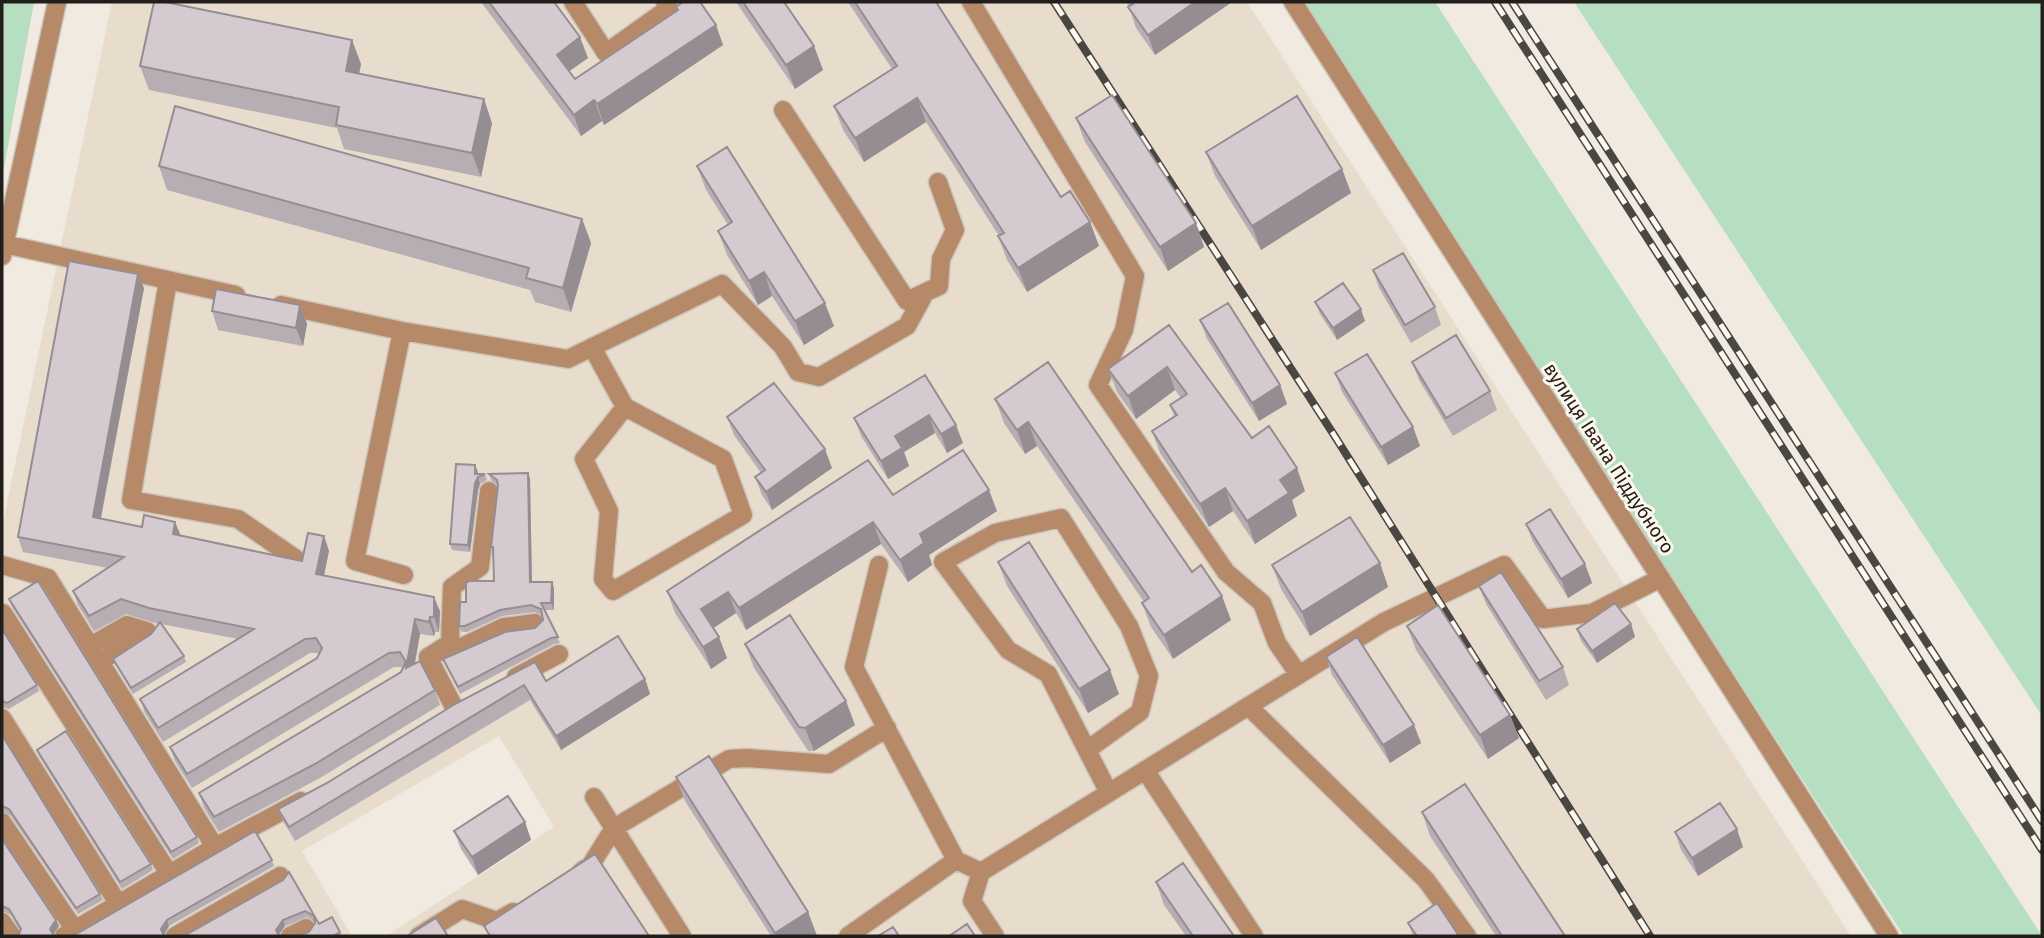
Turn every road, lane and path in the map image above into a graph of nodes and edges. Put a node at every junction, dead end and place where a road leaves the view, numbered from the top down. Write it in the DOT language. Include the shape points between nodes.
graph roads {
  1 [pos="57,2"];
  2 [pos="573,2"];
  3 [pos="665,2"];
  4 [pos="971,2"];
  5 [pos="1293,2"];
  6 [pos="783,110"];
  7 [pos="938,182"];
  8 [pos="3,250"];
  9 [pos="168,280"];
  10 [pos="925,293"];
  11 [pos="402,331"];
  12 [pos="592,347"];
  13 [pos="625,407"];
  14 [pos="489,491"];
  15 [pos="296,559"];
  16 [pos="2,565"];
  17 [pos="878,565"];
  18 [pos="404,575"];
  19 [pos="1661,578"];
  20 [pos="3,613"];
  21 [pos="534,623"];
  22 [pos="90,646"];
  23 [pos="435,653"];
  24 [pos="559,654"];
  25 [pos="100,662"];
  26 [pos="1298,675"];
  27 [pos="501,685"];
  28 [pos="1248,706"];
  29 [pos="455,710"];
  30 [pos="2,718"];
  31 [pos="887,728"];
  32 [pos="1087,750"];
  33 [pos="1145,770"];
  34 [pos="1109,793"];
  35 [pos="313,795"];
  36 [pos="594,797"];
  37 [pos="2,822"];
  38 [pos="614,828"];
  39 [pos="215,848"];
  40 [pos="956,860"];
  41 [pos="981,873"];
  42 [pos="170,875"];
  43 [pos="280,876"];
  44 [pos="567,880"];
  45 [pos="532,900"];
  46 [pos="119,905"];
  47 [pos="2,922"];
  48 [pos="70,933"];
  49 [pos="12,936"];
  50 [pos="175,936"];
  51 [pos="419,936"];
  52 [pos="682,936"];
  53 [pos="848,936"];
  54 [pos="995,936"];
  55 [pos="1254,936"];
  56 [pos="1467,936"];
  57 [pos="1889,936"];
  1 -- 8 [label="street"];
  2 -- 3 [label="street" via="606,53 669,8"];
  4 -- 26 [label="street" via="1135,276 1124,330 1098,385 1226,572 1262,604 1277,643"];
  5 -- 19 [label="street, вулиця Івана Піддубного"];
  6 -- 10 [label="street" via="907,300"];
  7 -- 10 [label="street" via="955,230 942,259 939,286"];
  8 -- 9 [label="street"];
  9 -- 11 [label="street"];
  9 -- 15 [label="street" via="131,500 238,519"];
  10 -- 12 [label="street" via="907,326 819,377 798,372 783,346 722,284"];
  11 -- 12 [label="street" via="568,359"];
  11 -- 18 [label="street" via="355,561"];
  12 -- 13 [label="street"];
  13 -- 13 [label="street" via="584,459 609,512 603,579 613,591 743,515 723,459"];
  14 -- 23 [label="street" via="480,567 452,587 450,643"];
  16 -- 22 [label="street" via="48,578"];
  17 -- 31 [label="street" via="854,667"];
  19 -- 26 [label="street" via="1592,613 1543,619 1504,565 1384,622"];
  19 -- 57 [label="street, вулиця Івана Піддубного"];
  20 -- 42 [label="street"];
  21 -- 23 [label="street" via="504,627 464,646"];
  22 -- 25 [label="street"];
  22 -- 25 [label="street" via="127,625 147,631"];
  23 -- 29 [label="street" via="428,657"];
  24 -- 27 [label="street"];
  25 -- 39 [label="street" via="135,706 194,800"];
  26 -- 28 [label="street"];
  28 -- 33 [label="street"];
  28 -- 56 [label="street" via="1426,880"];
  30 -- 46 [label="street"];
  31 -- 38 [label="street" via="829,764 729,758"];
  31 -- 40 [label="street"];
  32 -- 32 [label="street" via="1048,674 1009,650 943,562 995,533 1061,518 1129,626 1149,676 1140,712"];
  32 -- 34 [label="street"];
  33 -- 34 [label="street"];
  33 -- 55 [label="street"];
  34 -- 41 [label="street"];
  35 -- 39 [label="street"];
  36 -- 38 [label="street"];
  37 -- 48 [label="street"];
  38 -- 44 [label="street" via="590,866"];
  38 -- 52 [label="street"];
  39 -- 42 [label="street"];
  40 -- 41 [label="street"];
  40 -- 53 [label="street"];
  41 -- 54 [label="street" via="972,901"];
  42 -- 46 [label="street"];
  43 -- 50 [label="street"];
  45 -- 51 [label="street" via="497,921 462,909"];
  46 -- 48 [label="street"];
  47 -- 49 [label="street"];
}
